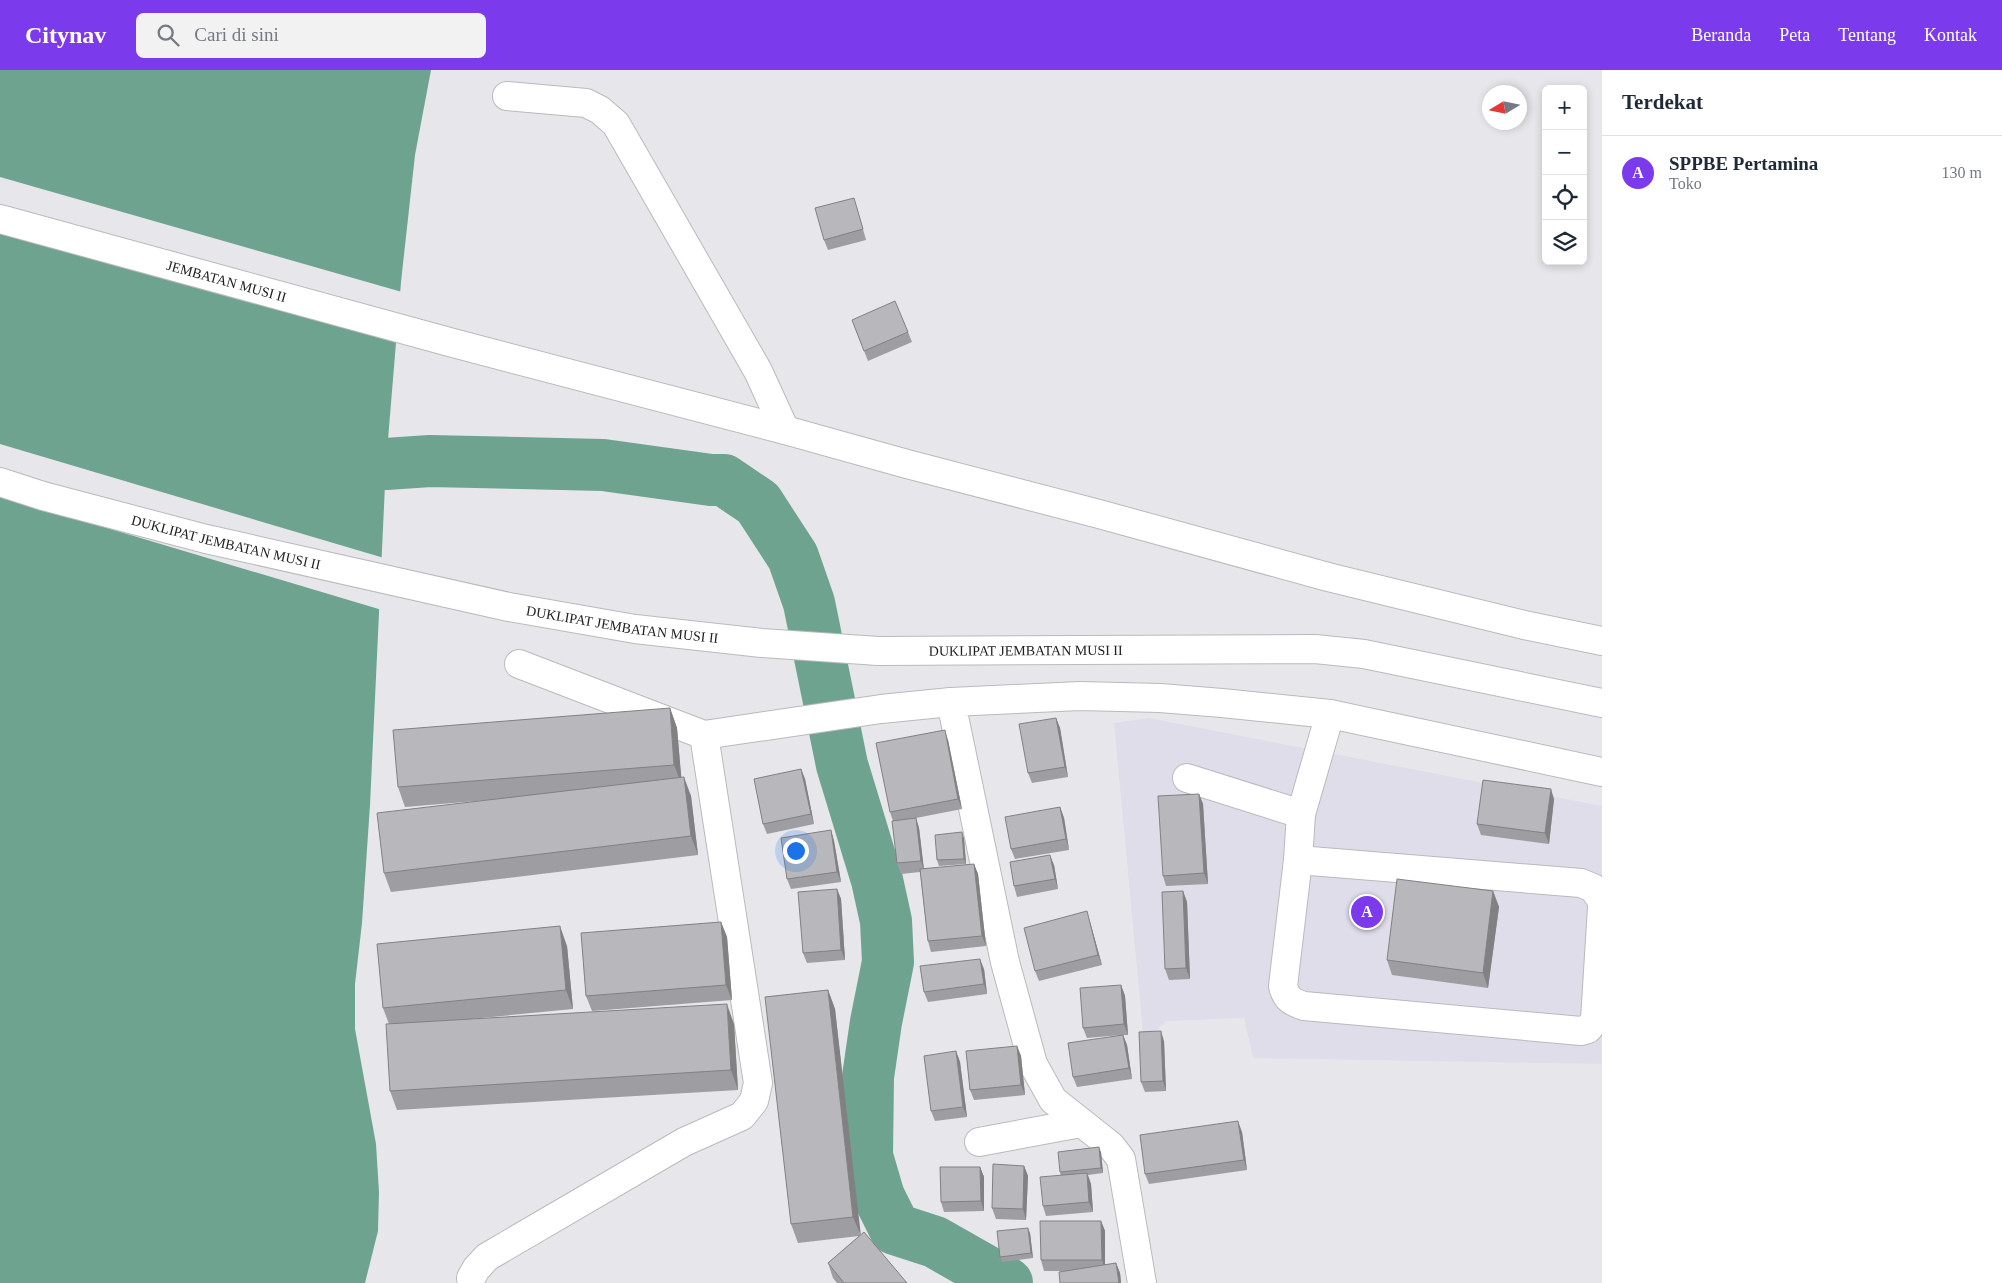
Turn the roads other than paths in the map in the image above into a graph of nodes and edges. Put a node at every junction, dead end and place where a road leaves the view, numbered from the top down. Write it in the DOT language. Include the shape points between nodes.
graph roads {
  1 [pos="507,96"];
  2 [pos="0,219"];
  3 [pos="785,430"];
  4 [pos="0,482"];
  5 [pos="1602,641"];
  6 [pos="519,664"];
  7 [pos="951,702"];
  8 [pos="1602,704"];
  9 [pos="1330,714"];
  10 [pos="704,735"];
  11 [pos="1602,772"];
  12 [pos="1188,778"];
  13 [pos="1300,814"];
  14 [pos="1298,860"];
  15 [pos="1602,901"];
  16 [pos="1602,907"];
  17 [pos="1082,1123"];
  18 [pos="979,1142"];
  19 [pos="471,1278"];
  20 [pos="1142,1283"];
  1 -- 3 [label="main road" via="586,103 616,124 758,371"];
  2 -- 3 [label="main road, JEMBATAN MUSI II"];
  3 -- 5 [label="main road, JEMBATAN MUSI II" via="1328,577"];
  4 -- 8 [label="main road, DUKLIPAT JEMBATAN MUSI II" via="206,539 509,607 635,629 762,643 878,650 1315,649 1364,654"];
  6 -- 10 [label="main road"];
  7 -- 9 [label="main road" via="1080,696 1160,698"];
  7 -- 10 [label="main road"];
  7 -- 17 [label="main road" via="1006,962 1033,1064 1053,1100"];
  9 -- 11 [label="main road"];
  9 -- 13 [label="main road"];
  10 -- 19 [label="main road" via="758,1083 754,1101 742,1116 684,1142 487,1257"];
  12 -- 13 [label="main road"];
  13 -- 14 [label="main road"];
  14 -- 15 [label="main road" via="1582,883 1593,888"];
  14 -- 16 [label="main road" via="1283,986 1289,1000 1304,1006 1581,1031 1588,1029 1595,1020"];
  17 -- 18 [label="main road"];
  17 -- 20 [label="main road" via="1111,1146 1120,1159"];
}
